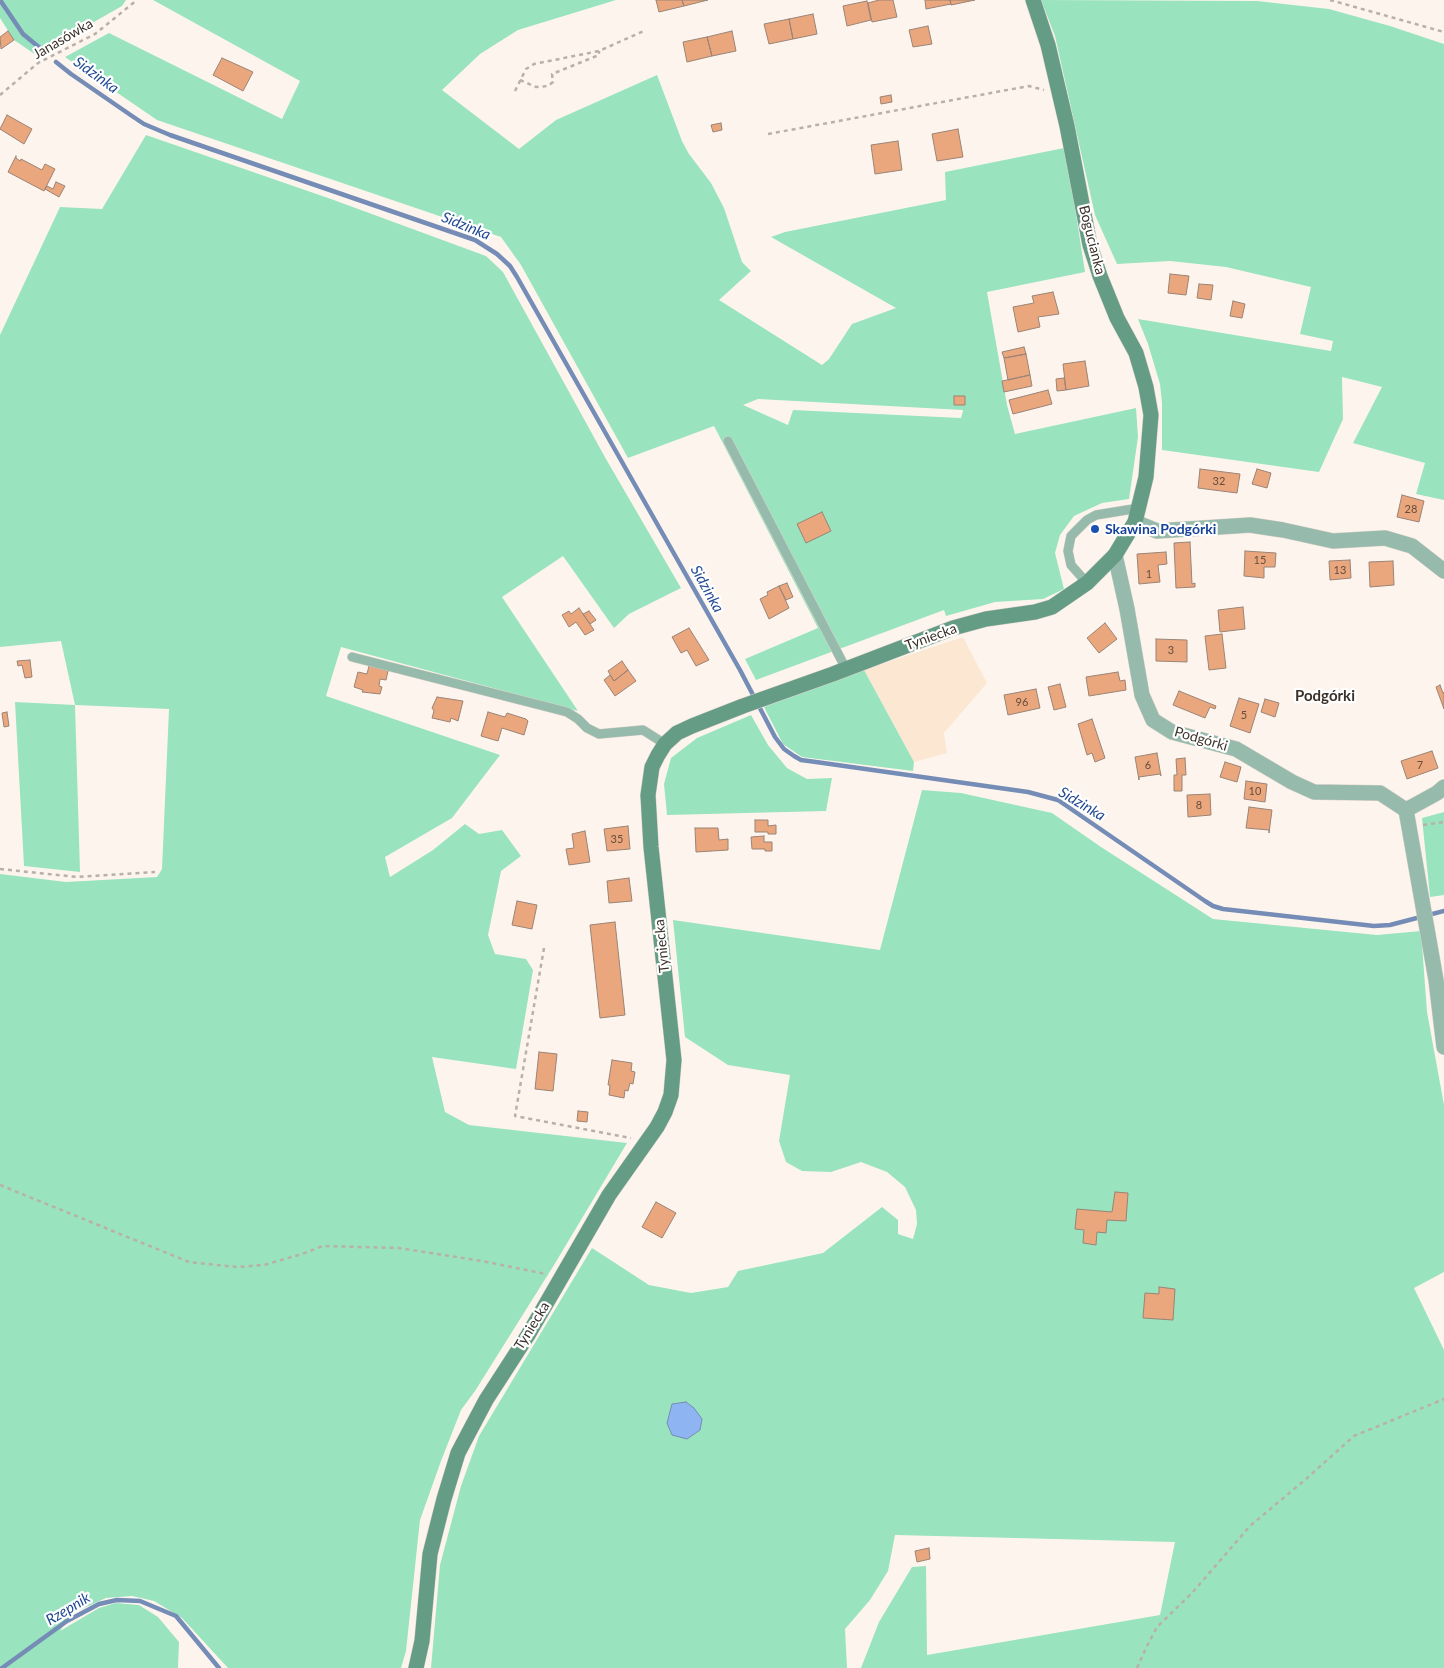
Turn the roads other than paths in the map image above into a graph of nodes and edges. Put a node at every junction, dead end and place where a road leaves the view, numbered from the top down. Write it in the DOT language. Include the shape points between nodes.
graph roads {
  1 [pos="1033,0"];
  2 [pos="728,441"];
  3 [pos="1146,477"];
  4 [pos="1139,508"];
  5 [pos="1135,522"];
  6 [pos="1115,555"];
  7 [pos="1444,571"];
  8 [pos="1087,584"];
  9 [pos="352,657"];
  10 [pos="846,669"];
  11 [pos="665,744"];
  12 [pos="1444,787"];
  13 [pos="1406,810"];
  14 [pos="1444,1047"];
  15 [pos="416,1668"];
  1 -- 3 [label="street, Bogucianka" via="1048,45 1090,245 1117,318 1136,353 1146,387 1151,415"];
  2 -- 10 [label="lane"];
  3 -- 4 [label="street, Tyniecka"];
  4 -- 5 [label="street, Tyniecka"];
  4 -- 8 [label="lane" via="1096,515 1071,536 1068,551 1071,565"];
  5 -- 6 [label="street, Tyniecka"];
  5 -- 7 [label="street" via="1157,531 1250,525 1333,541 1385,538 1412,546"];
  6 -- 8 [label="street, Tyniecka"];
  6 -- 13 [label="street, Podgórki" via="1142,695 1153,720 1172,732 1236,749 1314,792 1380,792"];
  8 -- 10 [label="street, Tyniecka" via="1052,607 953,628"];
  9 -- 11 [label="lane" via="567,712 599,734 643,730"];
  10 -- 11 [label="street, Tyniecka" via="692,726"];
  11 -- 15 [label="street, Tyniecka" via="652,767 648,795 674,1060 671,1094 665,1112 609,1195 528,1335 486,1400 458,1453 430,1554 422,1641"];
  12 -- 13 [label="street"];
  13 -- 14 [label="street" via="1436,980"];
}
